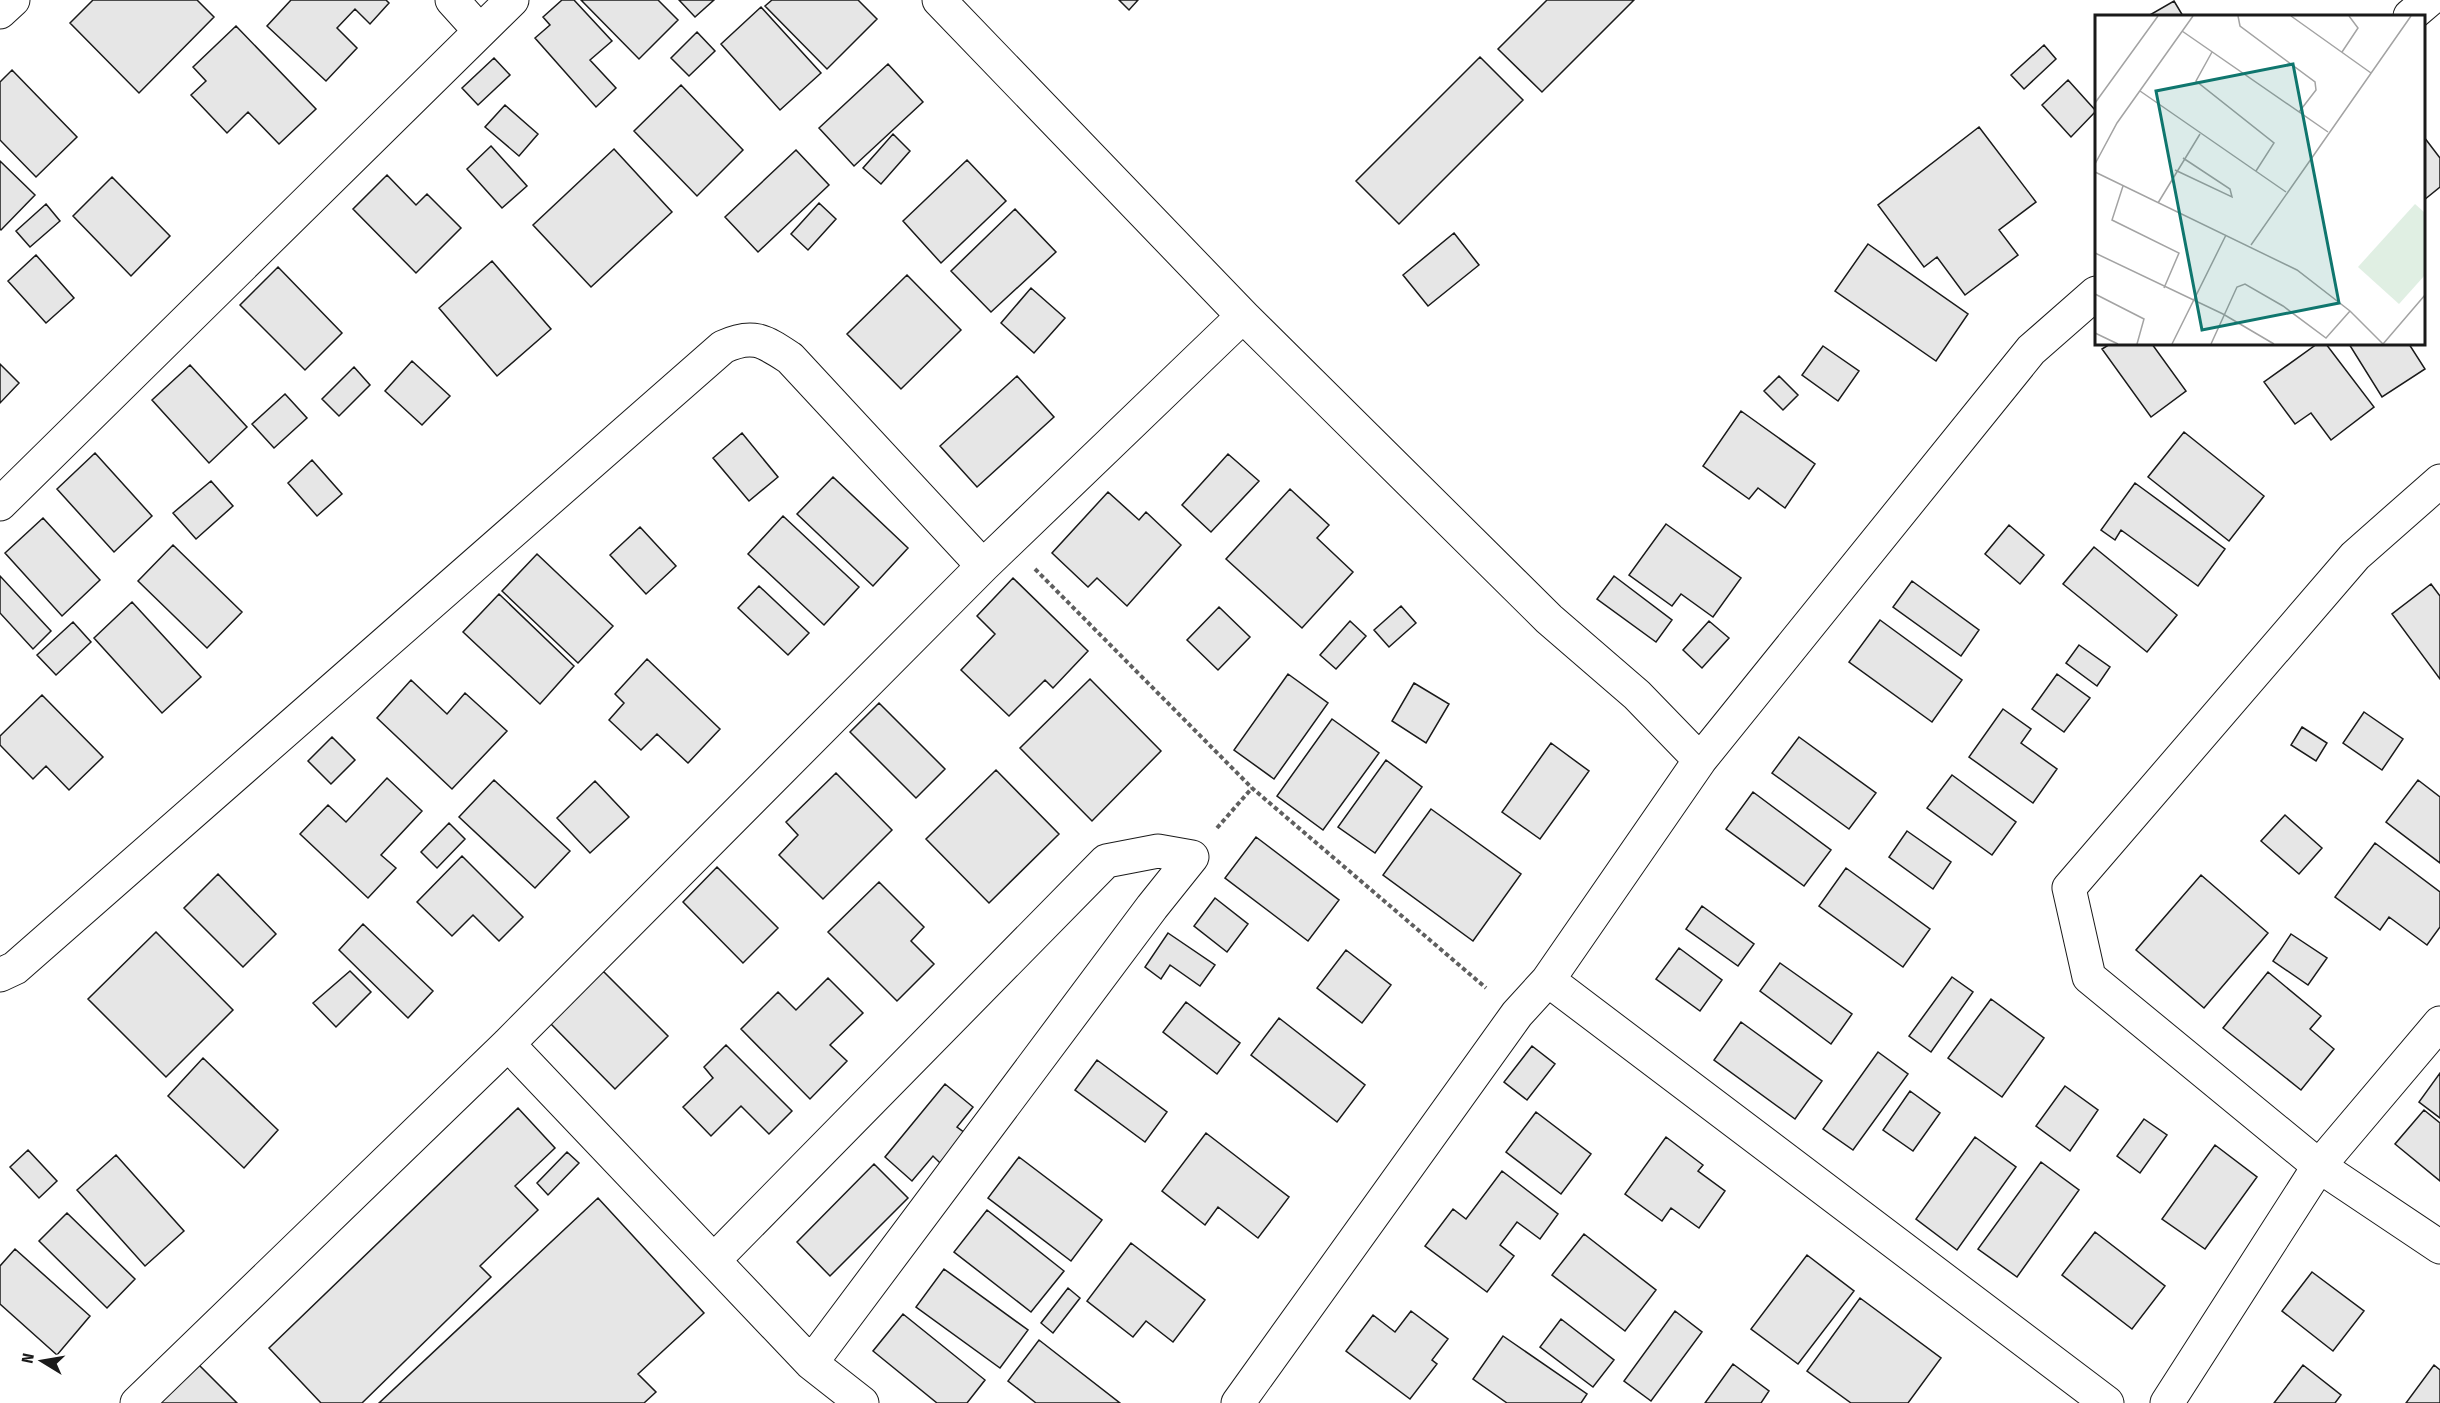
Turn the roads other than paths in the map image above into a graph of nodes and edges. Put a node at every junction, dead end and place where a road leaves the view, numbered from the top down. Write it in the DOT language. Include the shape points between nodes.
graph roads {
  1 [pos="13,0"];
  2 [pos="452,0"];
  3 [pos="512,0"];
  4 [pos="939,0"];
  5 [pos="2429,0"];
  6 [pos="0,12"];
  7 [pos="2411,15"];
  8 [pos="480,31"];
  9 [pos="2095,294"];
  10 [pos="1243,316"];
  11 [pos="2440,481"];
  12 [pos="0,504"];
  13 [pos="983,566"];
  14 [pos="1700,760"];
  15 [pos="0,975"];
  16 [pos="1548,980"];
  17 [pos="2440,1023"];
  18 [pos="508,1044"];
  19 [pos="2319,1166"];
  20 [pos="2440,1247"];
  21 [pos="715,1259"];
  22 [pos="811,1363"];
  23 [pos="137,1403"];
  24 [pos="862,1403"];
  25 [pos="1238,1403"];
  26 [pos="2107,1403"];
  27 [pos="2167,1403"];
  1 -- 6 [label="street"];
  2 -- 8 [label="street"];
  3 -- 8 [label="street"];
  4 -- 10 [label="street"];
  5 -- 7 [label="street"];
  8 -- 12 [label="street"];
  9 -- 14 [label="street" via="2031,350"];
  10 -- 13 [label="street"];
  10 -- 14 [label="street" via="1550,619 1637,695"];
  11 -- 19 [label="street" via="2355,556 2069,888 2089,977"];
  13 -- 15 [label="street" via="790,358 768,344 742,338 723,347 33,953"];
  13 -- 18 [label="street"];
  14 -- 16 [label="street"];
  16 -- 25 [label="street" via="1517,1014"];
  16 -- 26 [label="street"];
  17 -- 19 [label="street"];
  18 -- 21 [label="street"];
  18 -- 23 [label="street"];
  19 -- 20 [label="street"];
  19 -- 27 [label="street"];
  21 -- 22 [label="street"];
  21 -- 22 [label="street" via="1106,861 1158,851 1192,857"];
  22 -- 24 [label="street"];
}
